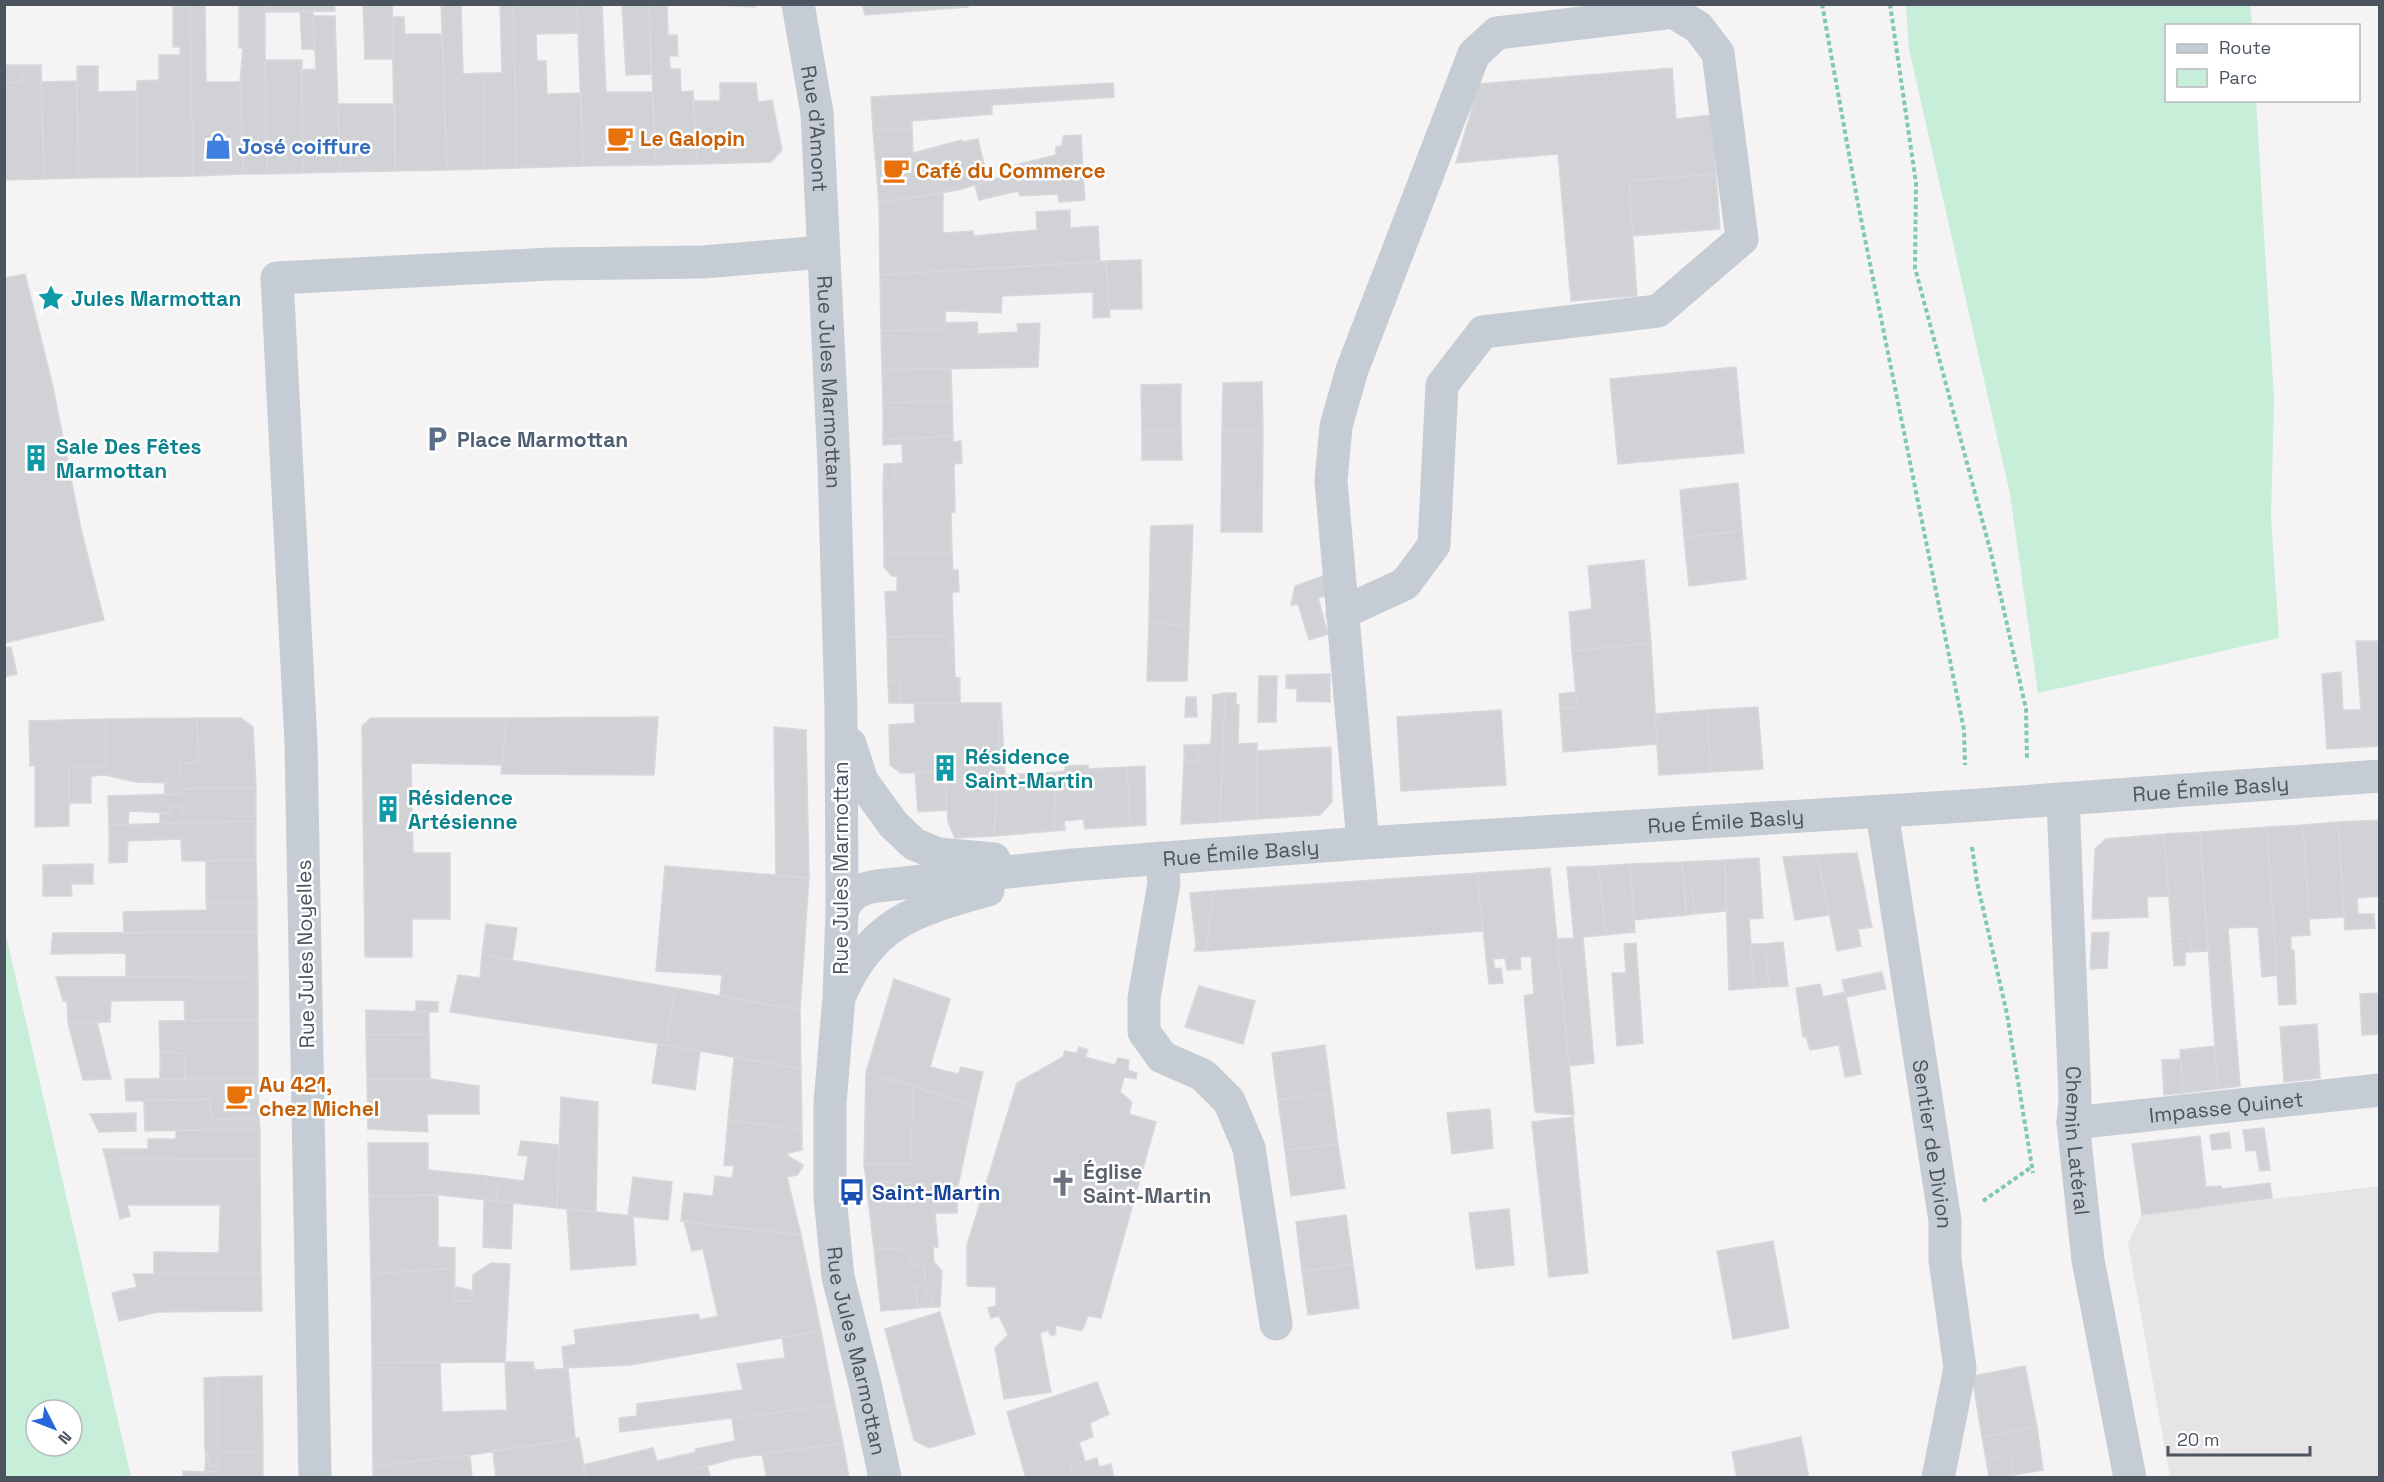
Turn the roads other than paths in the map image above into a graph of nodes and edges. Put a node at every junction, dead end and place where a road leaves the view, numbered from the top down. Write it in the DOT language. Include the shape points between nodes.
graph roads {
  1 [pos="798,4"];
  2 [pos="823,252"];
  3 [pos="1342,613"];
  4 [pos="841,710"];
  5 [pos="2379,776"];
  6 [pos="2063,798"];
  7 [pos="1882,812"];
  8 [pos="1364,843"];
  9 [pos="1161,858"];
  10 [pos="1073,865"];
  11 [pos="842,911"];
  12 [pos="839,997"];
  13 [pos="2379,1090"];
  14 [pos="2073,1123"];
  15 [pos="1276,1324"];
  16 [pos="315,1478"];
  17 [pos="885,1478"];
  18 [pos="1938,1478"];
  19 [pos="2130,1478"];
  1 -- 2 [label="street, Rue d'Amont" via="816,113"];
  2 -- 4 [label="street, Rue Jules Marmottan"];
  2 -- 16 [label="street, Rue Jules Noyelles" via="703,262 538,264 277,278 301,719"];
  3 -- 3 [label="street" via="1405,584 1434,545 1442,385 1483,332 1658,311 1742,239 1718,53 1698,27 1673,12 1497,33 1474,54 1352,370 1336,426 1331,481"];
  3 -- 8 [label="street"];
  4 -- 10 [label="street, Rue Émile Basly" via="862,781 893,824 914,844 938,854"];
  4 -- 11 [label="street, Rue Jules Marmottan"];
  5 -- 6 [label="street, Rue Émile Basly"];
  6 -- 7 [label="street, Rue Émile Basly"];
  6 -- 14 [label="street, Chemin Latéral"];
  7 -- 8 [label="street, Rue Émile Basly"];
  7 -- 18 [label="street, Sentier de Divion" via="1945,1221 1945,1260 1960,1368"];
  8 -- 9 [label="street, Rue Émile Basly"];
  9 -- 10 [label="street, Rue Émile Basly"];
  9 -- 15 [label="street" via="1164,883 1144,998 1144,1032 1162,1057 1203,1076 1229,1101 1249,1148"];
  10 -- 11 [label="street, Rue Émile Basly" via="877,885 858,890 847,899"];
  10 -- 12 [label="street, Rue Émile Basly" via="948,900 886,930 851,969"];
  11 -- 12 [label="street, Rue Jules Marmottan"];
  12 -- 17 [label="street, Rue Jules Marmottan" via="830,1103 833,1229 838,1277"];
  13 -- 14 [label="street, Impasse Quinet"];
  14 -- 19 [label="street, Chemin Latéral" via="2088,1260"];
}
